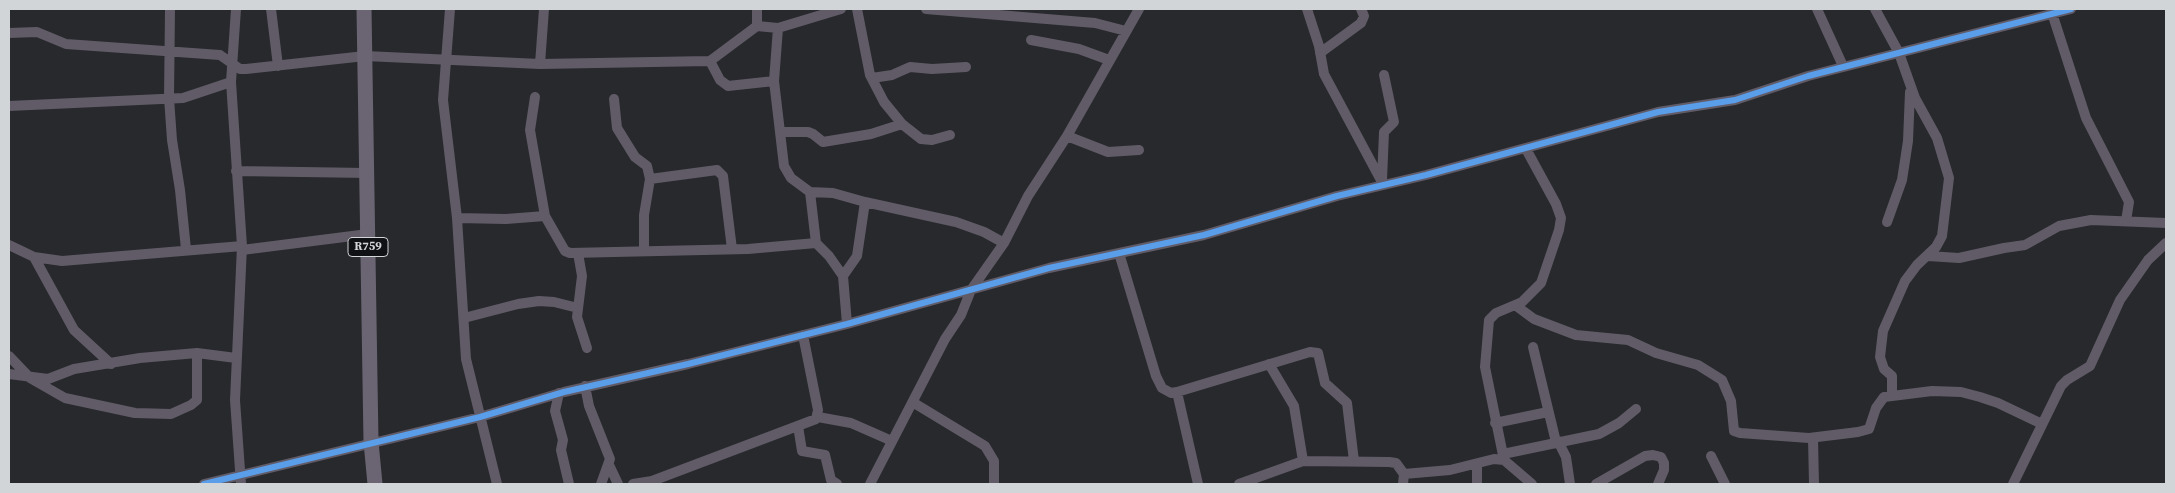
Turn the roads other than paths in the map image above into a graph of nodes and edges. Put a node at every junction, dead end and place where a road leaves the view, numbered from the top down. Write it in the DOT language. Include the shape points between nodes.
graph roads {
  1 [pos="170,9"];
  2 [pos="236,9"];
  3 [pos="271,9"];
  4 [pos="364,9"];
  5 [pos="450,9"];
  6 [pos="544,9"];
  7 [pos="757,9"];
  8 [pos="841,9"];
  9 [pos="857,9"];
  10 [pos="926,9"];
  11 [pos="1139,9"];
  12 [pos="1307,9"];
  13 [pos="1362,9"];
  14 [pos="1817,9"];
  15 [pos="1875,9"];
  16 [pos="2071,9"];
  17 [pos="2052,14"];
  18 [pos="757,26"];
  19 [pos="778,28"];
  20 [pos="1126,31"];
  21 [pos="9,33"];
  22 [pos="1031,40"];
  23 [pos="170,50"];
  24 [pos="1320,53"];
  25 [pos="1899,53"];
  26 [pos="365,56"];
  27 [pos="448,60"];
  28 [pos="1109,60"];
  29 [pos="710,61"];
  30 [pos="231,62"];
  31 [pos="540,64"];
  32 [pos="278,66"];
  33 [pos="1843,66"];
  34 [pos="966,67"];
  35 [pos="1384,75"];
  36 [pos="872,78"];
  37 [pos="774,81"];
  38 [pos="230,82"];
  39 [pos="1911,87"];
  40 [pos="535,97"];
  41 [pos="169,98"];
  42 [pos="614,99"];
  43 [pos="9,106"];
  44 [pos="902,124"];
  45 [pos="780,132"];
  46 [pos="950,135"];
  47 [pos="1068,136"];
  48 [pos="1526,148"];
  49 [pos="1139,150"];
  50 [pos="236,171"];
  51 [pos="367,173"];
  52 [pos="650,179"];
  53 [pos="1382,183"];
  54 [pos="810,192"];
  55 [pos="865,202"];
  56 [pos="545,216"];
  57 [pos="457,218"];
  58 [pos="2126,221"];
  59 [pos="1887,222"];
  60 [pos="2166,223"];
  61 [pos="368,234"];
  62 [pos="816,243"];
  63 [pos="1004,243"];
  64 [pos="2166,243"];
  65 [pos="9,245"];
  66 [pos="242,248"];
  67 [pos="186,249"];
  68 [pos="644,250"];
  69 [pos="732,250"];
  70 [pos="578,253"];
  71 [pos="1119,253"];
  72 [pos="1928,256"];
  73 [pos="34,257"];
  74 [pos="843,276"];
  75 [pos="971,290"];
  76 [pos="1515,305"];
  77 [pos="578,308"];
  78 [pos="464,318"];
  79 [pos="847,324"];
  80 [pos="803,335"];
  81 [pos="1533,347"];
  82 [pos="587,348"];
  83 [pos="197,353"];
  84 [pos="9,356"];
  85 [pos="236,358"];
  86 [pos="111,364"];
  87 [pos="1269,364"];
  88 [pos="9,374"];
  89 [pos="30,378"];
  90 [pos="585,386"];
  91 [pos="1177,392"];
  92 [pos="559,393"];
  93 [pos="1892,395"];
  94 [pos="914,402"];
  95 [pos="1636,409"];
  96 [pos="1548,412"];
  97 [pos="480,417"];
  98 [pos="818,417"];
  99 [pos="1496,423"];
  100 [pos="2042,424"];
  101 [pos="798,426"];
  102 [pos="1813,438"];
  103 [pos="892,441"];
  104 [pos="371,442"];
  105 [pos="1557,442"];
  106 [pos="1711,456"];
  107 [pos="1504,457"];
  108 [pos="1303,461"];
  109 [pos="1354,461"];
  110 [pos="609,465"];
  111 [pos="1477,465"];
  112 [pos="1522,474"];
  113 [pos="1403,479"];
  114 [pos="241,480"];
  115 [pos="204,484"];
  116 [pos="375,484"];
  117 [pos="497,484"];
  118 [pos="569,484"];
  119 [pos="601,484"];
  120 [pos="618,484"];
  121 [pos="633,484"];
  122 [pos="837,484"];
  123 [pos="870,484"];
  124 [pos="994,484"];
  125 [pos="1198,484"];
  126 [pos="1239,484"];
  127 [pos="1477,484"];
  128 [pos="1517,484"];
  129 [pos="1532,484"];
  130 [pos="1570,484"];
  131 [pos="1596,484"];
  132 [pos="1658,484"];
  133 [pos="1725,484"];
  134 [pos="1814,484"];
  135 [pos="2013,484"];
  1 -- 23 [label="street"];
  2 -- 30 [label="street"];
  3 -- 32 [label="street"];
  4 -- 26 [label="main road, R759"];
  5 -- 27 [label="street"];
  6 -- 31 [label="street"];
  7 -- 18 [label="street"];
  8 -- 19 [label="street"];
  9 -- 36 [label="street"];
  10 -- 20 [label="street" via="1095,23"];
  11 -- 20 [label="street"];
  12 -- 24 [label="street"];
  13 -- 24 [label="street" via="1361,23"];
  14 -- 33 [label="street"];
  15 -- 25 [label="street"];
  16 -- 17 [label="street"];
  17 -- 25 [label="street"];
  17 -- 58 [label="street" via="2086,118 2129,202"];
  18 -- 19 [label="street"];
  18 -- 29 [label="street"];
  19 -- 37 [label="street"];
  20 -- 28 [label="street"];
  21 -- 23 [label="street" via="37,32 66,44"];
  22 -- 28 [label="street" via="1079,49"];
  23 -- 30 [label="street" via="220,55"];
  23 -- 41 [label="street"];
  24 -- 53 [label="street" via="1324,74"];
  25 -- 33 [label="street"];
  25 -- 39 [label="street"];
  26 -- 27 [label="street"];
  26 -- 32 [label="street"];
  26 -- 51 [label="main road, R759"];
  27 -- 31 [label="street"];
  27 -- 57 [label="street" via="443,100"];
  28 -- 47 [label="street"];
  29 -- 31 [label="street"];
  29 -- 37 [label="street" via="720,80 728,86"];
  30 -- 32 [label="street" via="246,69"];
  30 -- 38 [label="street"];
  33 -- 48 [label="street" via="1735,100 1658,112"];
  34 -- 36 [label="street" via="910,67 892,75"];
  35 -- 53 [label="street" via="1394,122 1384,132"];
  36 -- 44 [label="street" via="884,102"];
  37 -- 45 [label="street"];
  38 -- 41 [label="street" via="183,98"];
  38 -- 50 [label="street"];
  39 -- 59 [label="street" via="1904,172"];
  39 -- 72 [label="street" via="1937,138 1949,178 1942,236"];
  40 -- 56 [label="street" via="530,130"];
  41 -- 43 [label="street"];
  41 -- 67 [label="street"];
  42 -- 52 [label="street" via="617,128 635,157 647,166"];
  44 -- 45 [label="street" via="871,134 823,142 808,132"];
  44 -- 46 [label="street" via="921,139"];
  45 -- 54 [label="street" via="784,166 791,178"];
  47 -- 49 [label="street" via="1108,152"];
  47 -- 63 [label="street" via="1028,196"];
  48 -- 53 [label="street" via="1426,176"];
  48 -- 76 [label="street" via="1561,218 1560,230 1541,283 1532,294"];
  50 -- 51 [label="street"];
  50 -- 66 [label="street"];
  51 -- 61 [label="main road, R759"];
  52 -- 68 [label="street" via="644,215"];
  52 -- 69 [label="street" via="717,170 723,176"];
  53 -- 71 [label="street" via="1239,226"];
  54 -- 55 [label="street" via="833,193"];
  54 -- 62 [label="street"];
  55 -- 63 [label="street" via="956,222"];
  55 -- 74 [label="street" via="857,256"];
  56 -- 57 [label="street"];
  56 -- 70 [label="street" via="565,251"];
  57 -- 78 [label="street"];
  58 -- 60 [label="street"];
  58 -- 72 [label="street" via="2107,219 2059,226 2025,246 1959,258"];
  61 -- 66 [label="street"];
  61 -- 104 [label="main road, R759"];
  62 -- 69 [label="street"];
  62 -- 74 [label="street"];
  63 -- 75 [label="street"];
  64 -- 100 [label="street" via="2148,260 2120,300 2090,366 2061,386"];
  65 -- 73 [label="street"];
  66 -- 67 [label="street"];
  66 -- 85 [label="street"];
  67 -- 73 [label="street" via="100,259 62,261"];
  68 -- 69 [label="street"];
  68 -- 70 [label="street"];
  70 -- 77 [label="street" via="582,276"];
  71 -- 75 [label="street"];
  71 -- 91 [label="street" via="1159,383 1166,391"];
  72 -- 93 [label="street" via="1905,281 1883,331 1880,357 1884,369 1892,376"];
  73 -- 86 [label="street" via="74,330"];
  74 -- 79 [label="street"];
  75 -- 79 [label="street"];
  75 -- 94 [label="street"];
  76 -- 99 [label="street" via="1491,316 1488,328 1484,367"];
  76 -- 102 [label="street" via="1534,319 1576,334 1628,340 1656,353 1698,365 1722,380 1731,401 1734,431"];
  77 -- 78 [label="street" via="539,301"];
  77 -- 82 [label="street" via="577,317"];
  78 -- 97 [label="street" via="466,359"];
  79 -- 80 [label="street"];
  80 -- 90 [label="street"];
  80 -- 98 [label="street"];
  81 -- 96 [label="street"];
  83 -- 85 [label="street"];
  83 -- 86 [label="street"];
  83 -- 89 [label="street" via="197,400 171,414 135,413 65,398"];
  84 -- 89 [label="street"];
  85 -- 114 [label="street" via="235,400"];
  86 -- 89 [label="street" via="74,369 48,379"];
  87 -- 91 [label="street"];
  87 -- 108 [label="street" via="1294,406"];
  87 -- 109 [label="street" via="1310,352 1320,355 1325,383 1348,408"];
  88 -- 89 [label="street"];
  90 -- 92 [label="street"];
  90 -- 110 [label="street" via="589,406 610,459"];
  91 -- 125 [label="street"];
  92 -- 97 [label="street"];
  92 -- 118 [label="street" via="555,411"];
  93 -- 100 [label="street" via="1960,392 1998,403"];
  93 -- 102 [label="street" via="1884,397 1876,408 1869,430"];
  94 -- 103 [label="street"];
  94 -- 124 [label="street" via="985,446 994,460"];
  95 -- 105 [label="street" via="1599,434"];
  96 -- 99 [label="street"];
  96 -- 105 [label="street"];
  97 -- 104 [label="street"];
  97 -- 117 [label="street"];
  98 -- 101 [label="street"];
  98 -- 103 [label="street" via="851,423"];
  99 -- 107 [label="street"];
  100 -- 135 [label="street"];
  101 -- 121 [label="street" via="652,481"];
  101 -- 122 [label="street" via="802,452 825,455 831,480"];
  102 -- 134 [label="street"];
  103 -- 123 [label="street"];
  104 -- 114 [label="street"];
  104 -- 116 [label="main road, R759"];
  105 -- 107 [label="street"];
  105 -- 130 [label="street" via="1566,457"];
  106 -- 133 [label="street"];
  107 -- 111 [label="street"];
  107 -- 112 [label="street"];
  108 -- 109 [label="street"];
  108 -- 126 [label="street"];
  109 -- 113 [label="street" via="1396,463"];
  110 -- 119 [label="street"];
  110 -- 120 [label="street"];
  111 -- 113 [label="street"];
  111 -- 127 [label="street"];
  112 -- 128 [label="street"];
  112 -- 129 [label="street"];
  114 -- 115 [label="street"];
  131 -- 132 [label="street" via="1645,456 1653,455 1664,463"];
}
